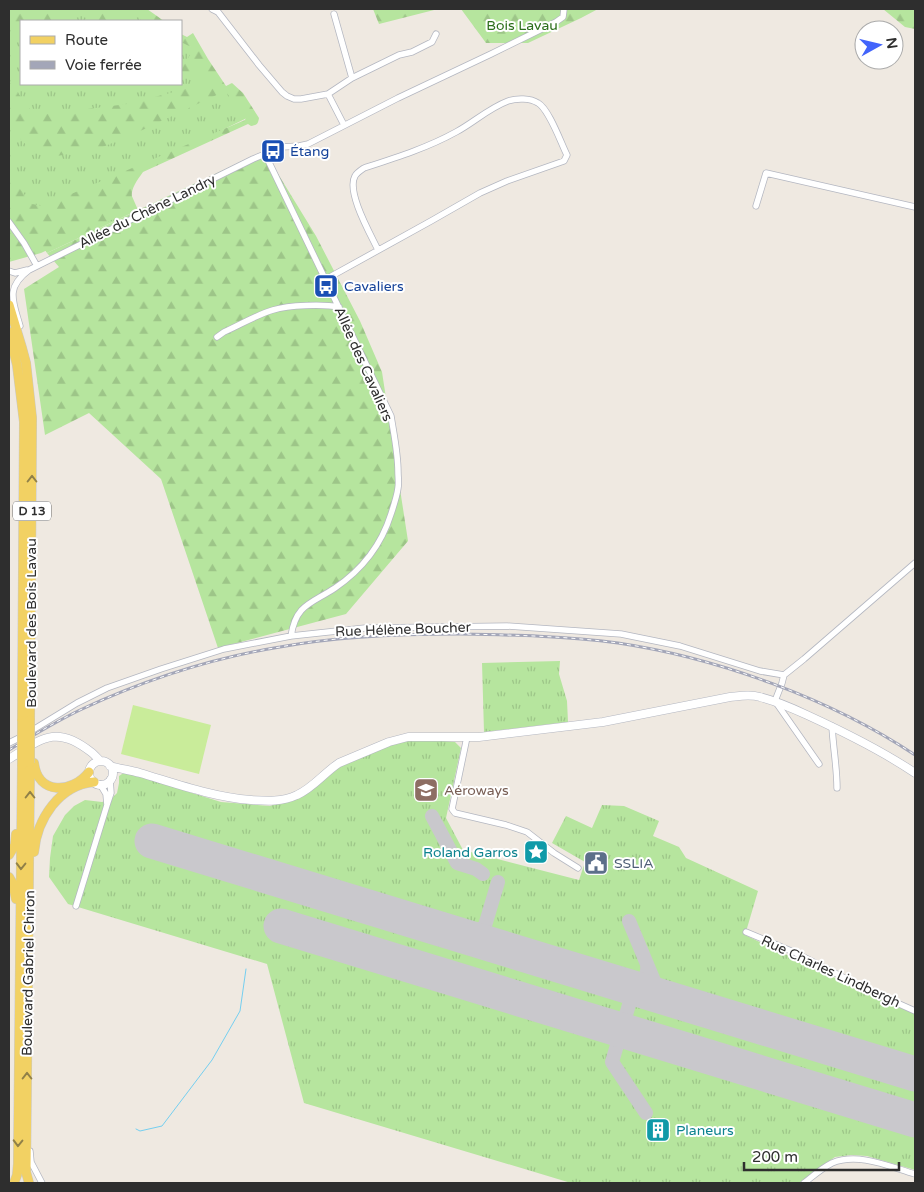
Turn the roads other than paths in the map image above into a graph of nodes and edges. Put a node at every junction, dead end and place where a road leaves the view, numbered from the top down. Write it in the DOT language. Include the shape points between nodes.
graph roads {
  1 [pos="212,9"];
  2 [pos="564,9"];
  3 [pos="334,14"];
  4 [pos="436,34"];
  5 [pos="352,78"];
  6 [pos="328,94"];
  7 [pos="344,125"];
  8 [pos="265,154"];
  9 [pos="756,206"];
  10 [pos="915,207"];
  11 [pos="9,222"];
  12 [pos="378,250"];
  13 [pos="37,266"];
  14 [pos="29,270"];
  15 [pos="9,271"];
  16 [pos="326,280"];
  17 [pos="9,305"];
  18 [pos="339,308"];
  19 [pos="9,332"];
  20 [pos="216,337"];
  21 [pos="22,348"];
  22 [pos="915,562"];
  23 [pos="291,636"];
  24 [pos="784,675"];
  25 [pos="775,702"];
  26 [pos="26,721"];
  27 [pos="832,726"];
  28 [pos="467,737"];
  29 [pos="9,743"];
  30 [pos="9,759"];
  31 [pos="28,764"];
  32 [pos="818,764"];
  33 [pos="94,766"];
  34 [pos="110,766"];
  35 [pos="124,768"];
  36 [pos="915,773"];
  37 [pos="111,777"];
  38 [pos="22,780"];
  39 [pos="97,783"];
  40 [pos="837,788"];
  41 [pos="107,805"];
  42 [pos="9,854"];
  43 [pos="578,868"];
  44 [pos="9,877"];
  45 [pos="29,879"];
  46 [pos="76,906"];
  47 [pos="20,924"];
  48 [pos="746,932"];
  49 [pos="915,1011"];
  50 [pos="27,1124"];
  51 [pos="915,1174"];
  52 [pos="14,1183"];
  53 [pos="29,1183"];
  54 [pos="42,1183"];
  55 [pos="804,1183"];
  1 -- 6 [label="street" via="218,12 287,96 301,99"];
  2 -- 7 [label="street, Allée du Chêne Landry" via="563,17 556,22"];
  3 -- 5 [label="street"];
  4 -- 5 [label="street" via="432,42"];
  5 -- 6 [label="street"];
  6 -- 7 [label="street"];
  7 -- 8 [label="street, Allée du Chêne Landry" via="308,144 282,147"];
  8 -- 13 [label="street, Allée du Chêne Landry"];
  8 -- 16 [label="street, Allée des Cavaliers"];
  9 -- 10 [label="street" via="766,173"];
  11 -- 13 [label="street"];
  12 -- 12 [label="street" via="480,193 564,161 567,156 539,103 510,100 434,143 364,168 355,176 355,200"];
  12 -- 16 [label="street"];
  13 -- 14 [label="street, Allée du Chêne Landry"];
  14 -- 15 [label="street, Allée du Chêne Landry"];
  14 -- 21 [label="street, Allée du Chêne Landry" via="13,289"];
  16 -- 18 [label="street, Allée des Cavaliers"];
  17 -- 21 [label="main road, Boulevard des Bois Lavau / D 13"];
  18 -- 20 [label="street" via="313,305 274,310"];
  18 -- 23 [label="street, Allée des Cavaliers" via="391,416 398,460 398,487 387,526 368,559 335,588 305,606 296,619"];
  19 -- 26 [label="main road, Boulevard des Bois Lavau / D 13" via="18,365 24,422"];
  26 -- 21 [label="main road, Boulevard des Bois Lavau / D 13, one-way" via="32,436"];
  22 -- 24 [label="street"];
  23 -- 24 [label="street, Rue Hélène Boucher" via="365,628 507,626 621,634 680,646 760,671"];
  23 -- 29 [label="street, Rue Hélène Boucher" via="224,649 113,686"];
  24 -- 25 [label="street"];
  25 -- 27 [label="street"];
  25 -- 28 [label="street" via="748,695 730,697 603,722"];
  25 -- 32 [label="street"];
  26 -- 31 [label="main road, Boulevard des Bois Lavau / D 13, bridge"];
  27 -- 36 [label="street"];
  27 -- 40 [label="street"];
  28 -- 35 [label="street" via="421,736 397,740 339,763 298,795 276,800 225,798"];
  28 -- 43 [label="street" via="452,809 455,813 527,832"];
  30 -- 33 [label="street" via="55,736 66,737 86,749"];
  31 -- 33 [label="main road" via="52,788 68,787"];
  31 -- 38 [label="main road, Boulevard Gabriel Chiron / D 13"];
  45 -- 31 [label="main road, Boulevard Gabriel Chiron / D 13, one-way"];
  33 -- 34 [label="street" via="106,762"];
  33 -- 39 [label="street" via="89,776"];
  34 -- 35 [label="street"];
  34 -- 37 [label="street"];
  35 -- 37 [label="street"];
  37 -- 39 [label="street" via="106,783"];
  37 -- 41 [label="street"];
  38 -- 42 [label="main road" via="18,796 17,834"];
  38 -- 47 [label="main road, Boulevard Gabriel Chiron / D 13, one-way"];
  39 -- 41 [label="street" via="106,794"];
  39 -- 45 [label="main road" via="80,785 67,792 50,809 36,836"];
  41 -- 46 [label="street"];
  44 -- 47 [label="main road" via="16,893"];
  50 -- 45 [label="main road, Boulevard Gabriel Chiron / D 13, one-way"];
  47 -- 52 [label="main road, Boulevard Gabriel Chiron / D 13, one-way" via="18,1164"];
  48 -- 49 [label="street, Rue Charles Lindbergh"];
  50 -- 53 [label="main road, Boulevard Gabriel Chiron / D 13" via="26,1172"];
  50 -- 54 [label="street" via="31,1162"];
  51 -- 55 [label="street" via="861,1160 840,1160"];
}
